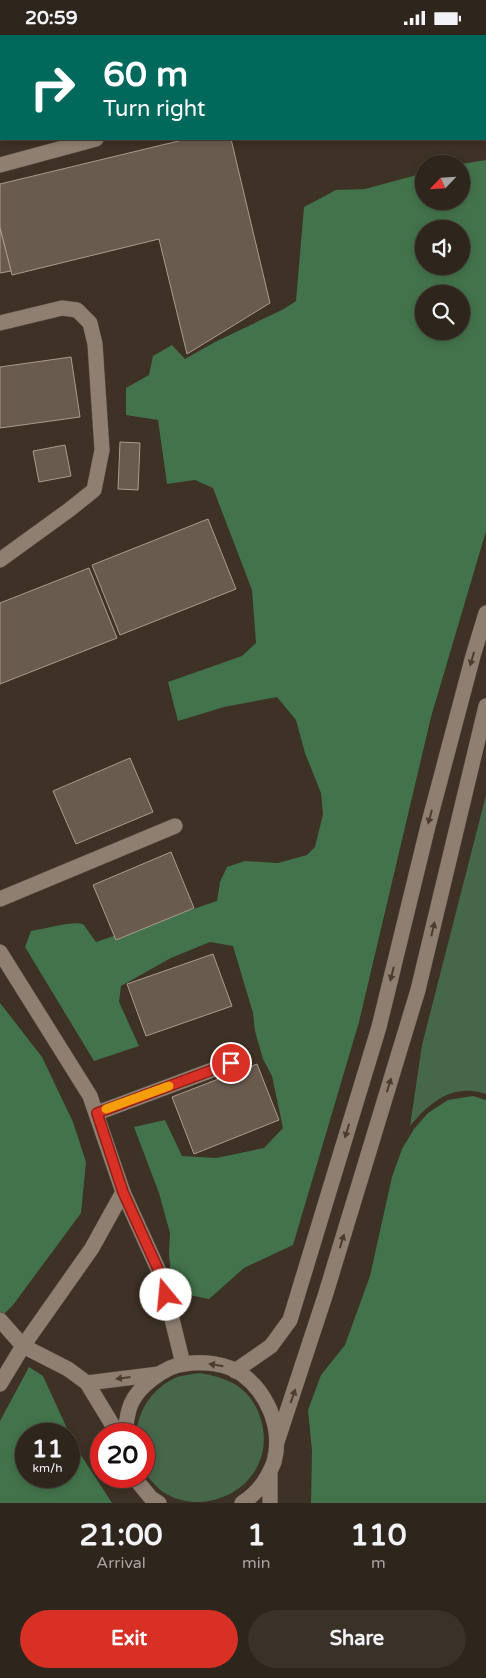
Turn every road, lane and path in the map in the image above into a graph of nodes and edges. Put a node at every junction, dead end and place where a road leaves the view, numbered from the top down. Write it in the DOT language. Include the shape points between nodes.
graph roads {
  1 [pos="91,140"];
  2 [pos="1,160"];
  3 [pos="0,323"];
  4 [pos="0,560"];
  5 [pos="486,613"];
  6 [pos="486,706"];
  7 [pos="175,826"];
  8 [pos="0,899"];
  9 [pos="0,952"];
  10 [pos="231,1063"];
  11 [pos="97,1113"];
  12 [pos="123,1192"];
  13 [pos="0,1320"];
  14 [pos="23,1346"];
  15 [pos="183,1364"];
  16 [pos="235,1371"];
  17 [pos="160,1373"];
  18 [pos="87,1383"];
  19 [pos="0,1384"];
  20 [pos="111,1423"];
  21 [pos="126,1423"];
  22 [pos="277,1442"];
  23 [pos="270,1474"];
  24 [pos="144,1488"];
  25 [pos="155,1501"];
  26 [pos="242,1503"];
  27 [pos="270,1503"];
  1 -- 2 [label="street"];
  3 -- 4 [label="street" via="62,308 77,310 90,323 95,343 102,449 94,490"];
  5 -- 16 [label="street, one-way" via="428,826 379,1027 290,1320 271,1346"];
  22 -- 6 [label="street, one-way" via="418,990"];
  7 -- 8 [label="street"];
  9 -- 11 [label="street" via="90,1096"];
  10 -- 11 [label="street"];
  11 -- 12 [label="street"];
  12 -- 14 [label="street" via="92,1248"];
  12 -- 15 [label="street" via="162,1278"];
  13 -- 14 [label="street"];
  14 -- 18 [label="street" via="68,1369"];
  14 -- 19 [label="street"];
  16 -- 15 [label="street, one-way" via="218,1364"];
  15 -- 17 [label="street"];
  16 -- 22 [label="street" via="263,1393 277,1426"];
  17 -- 18 [label="street, one-way"];
  17 -- 21 [label="street" via="132,1402"];
  18 -- 20 [label="street"];
  22 -- 23 [label="street"];
  23 -- 26 [label="street" via="251,1498"];
  23 -- 27 [label="street"];
  24 -- 25 [label="street"];
}
